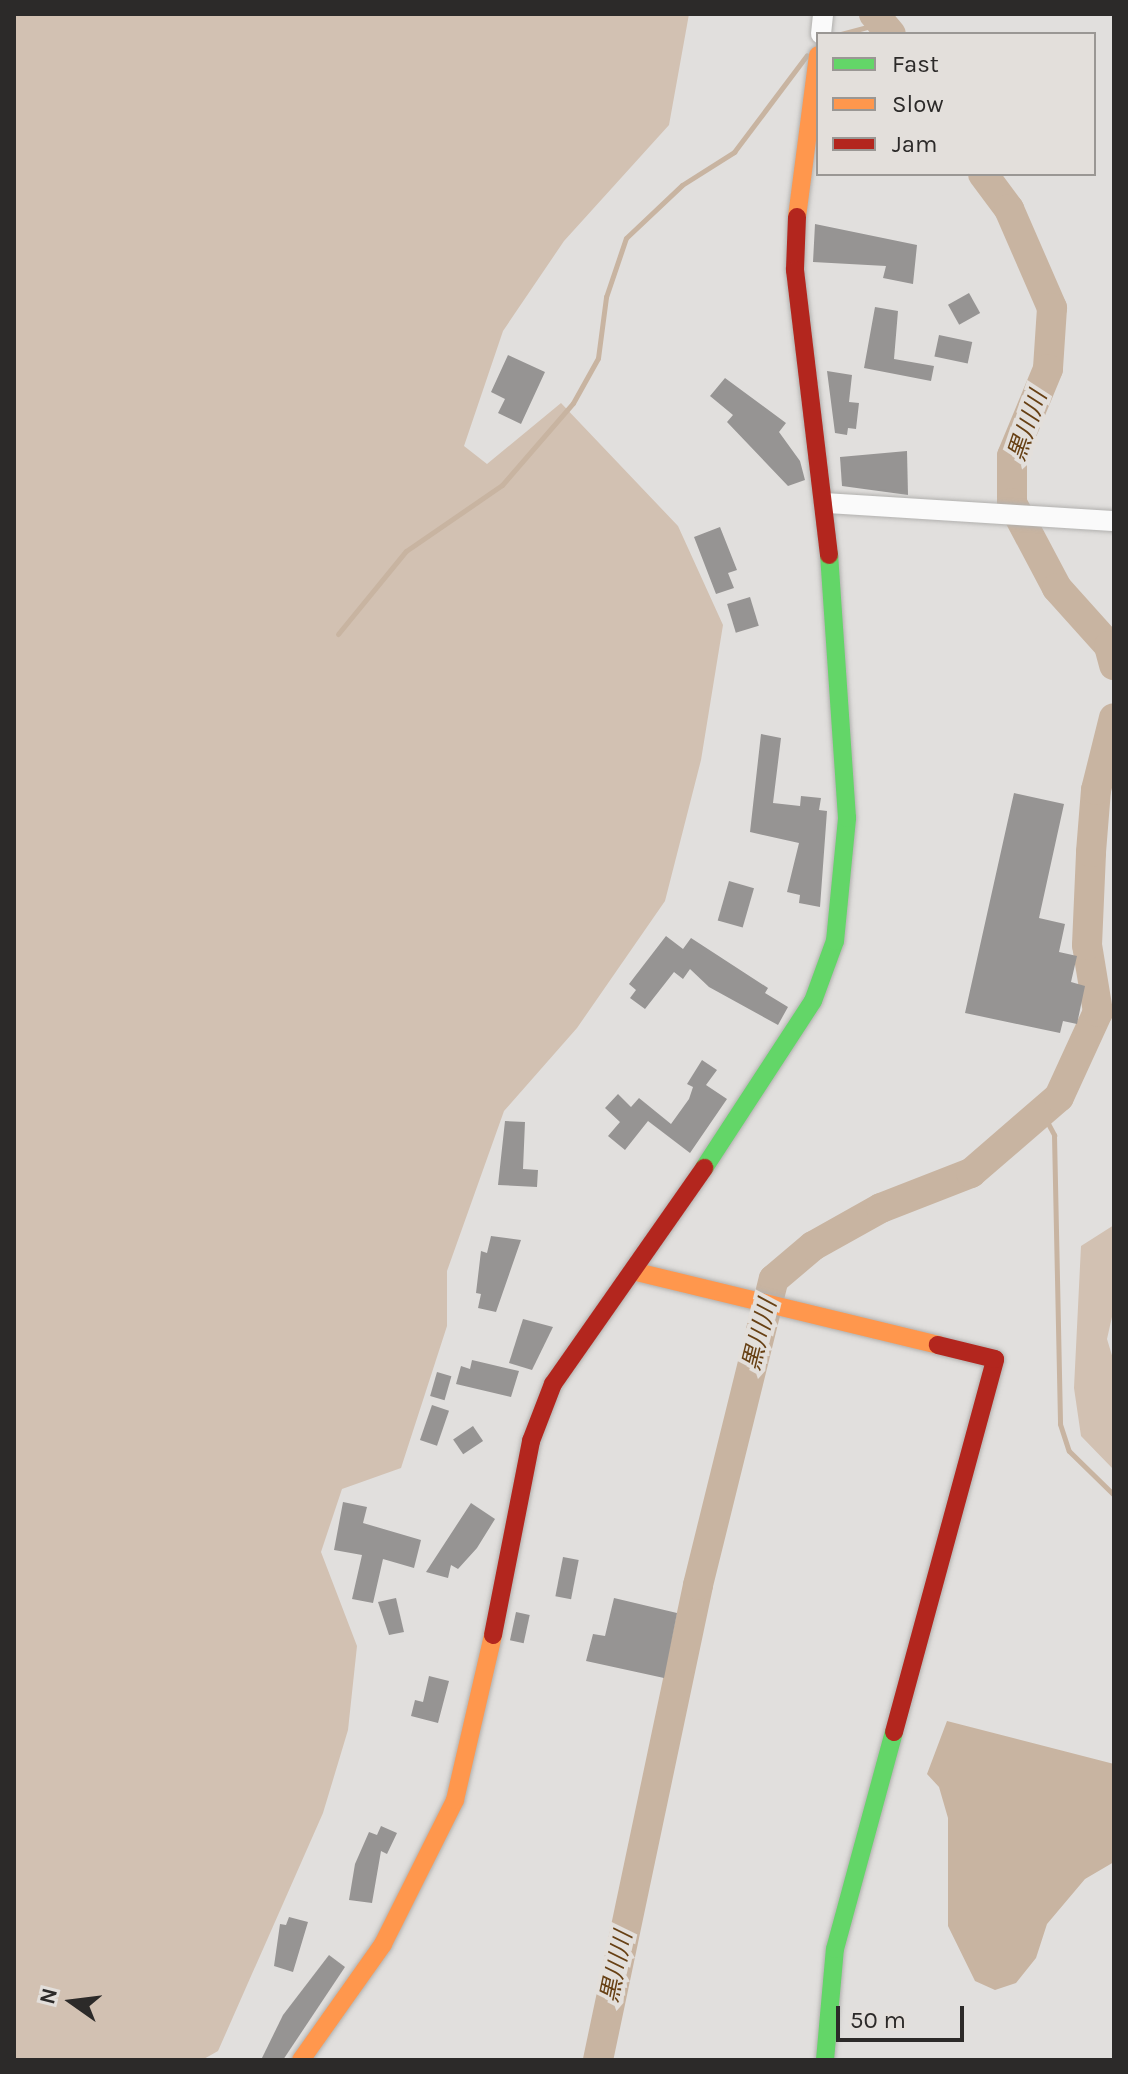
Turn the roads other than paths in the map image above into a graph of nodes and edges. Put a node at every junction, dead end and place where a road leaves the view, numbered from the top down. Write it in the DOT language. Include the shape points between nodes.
graph roads {
  1 [pos="816,70"];
  2 [pos="826,503"];
  3 [pos="1114,521"];
  4 [pos="633,1271"];
  5 [pos="301,2060"];
  6 [pos="825,2060"];
  1 -- 2 [label="street" via="797,210 795,270"];
  2 -- 3 [label="street"];
  2 -- 4 [label="street" via="847,818 835,941 798,1029"];
  4 -- 5 [label="street" via="553,1384 531,1441 473,1740 455,1800 383,1944"];
  4 -- 6 [label="street" via="995,1359 835,1949"];
}
